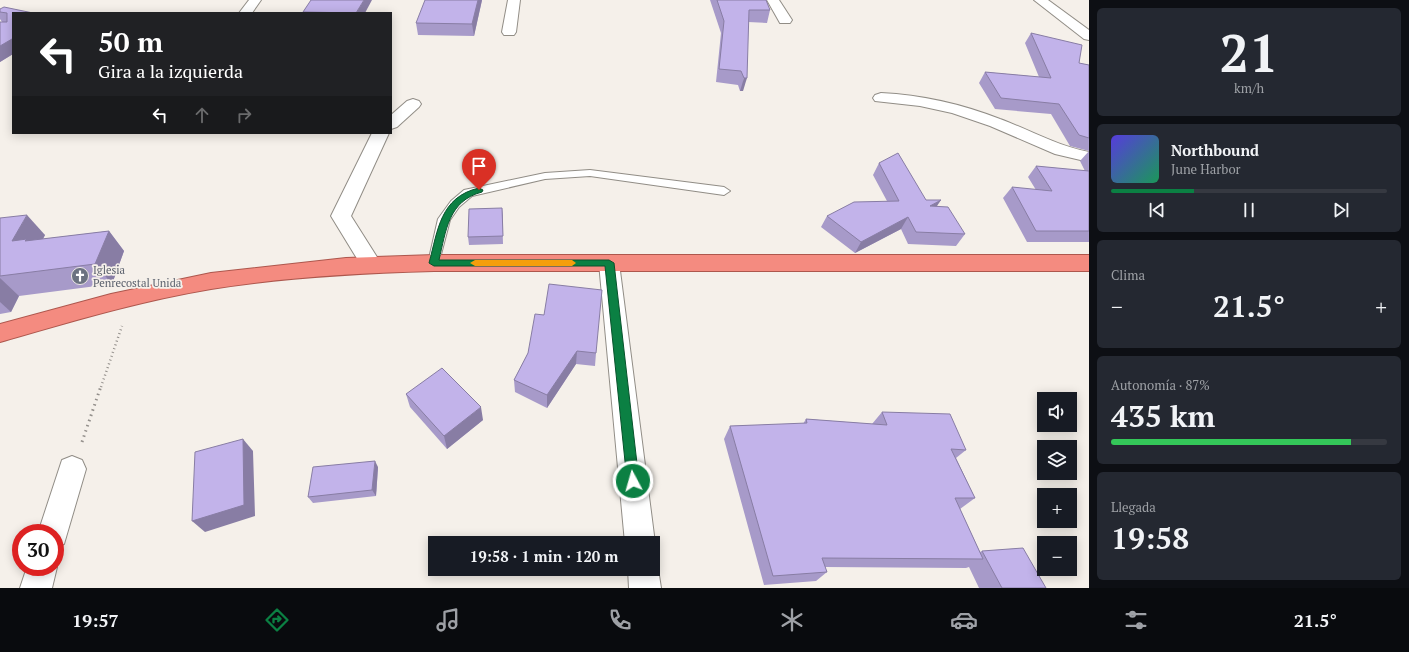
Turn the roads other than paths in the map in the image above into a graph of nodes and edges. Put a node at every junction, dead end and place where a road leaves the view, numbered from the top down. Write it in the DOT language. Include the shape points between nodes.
graph roads {
  1 [pos="255,0"];
  2 [pos="514,0"];
  3 [pos="773,0"];
  4 [pos="1040,0"];
  5 [pos="246,12"];
  6 [pos="785,20"];
  7 [pos="509,32"];
  8 [pos="1089,36"];
  9 [pos="881,98"];
  10 [pos="413,104"];
  11 [pos="392,123"];
  12 [pos="380,134"];
  13 [pos="1089,157"];
  14 [pos="724,191"];
  15 [pos="1089,262"];
  16 [pos="434,263"];
  17 [pos="609,263"];
  18 [pos="371,265"];
  19 [pos="0,333"];
  20 [pos="72,469"];
  21 [pos="56,524"];
  22 [pos="639,536"];
  23 [pos="39,576"];
  24 [pos="644,576"];
  25 [pos="36,588"];
  26 [pos="645,588"];
  1 -- 5 [label="street"];
  2 -- 7 [label="street"];
  3 -- 6 [label="street"];
  4 -- 8 [label="street"];
  9 -- 13 [label="street" via="900,98 940,105 983,118 1045,145"];
  10 -- 11 [label="street"];
  12 -- 18 [label="street" via="341,216"];
  14 -- 16 [label="lane" via="590,173 546,176 468,193 455,204 444,219"];
  15 -- 17 [label="highway"];
  16 -- 17 [label="highway"];
  16 -- 18 [label="highway"];
  17 -- 22 [label="street"];
  18 -- 19 [label="highway" via="211,281 132,298"];
  20 -- 21 [label="street"];
  23 -- 25 [label="street"];
  24 -- 26 [label="street"];
}
